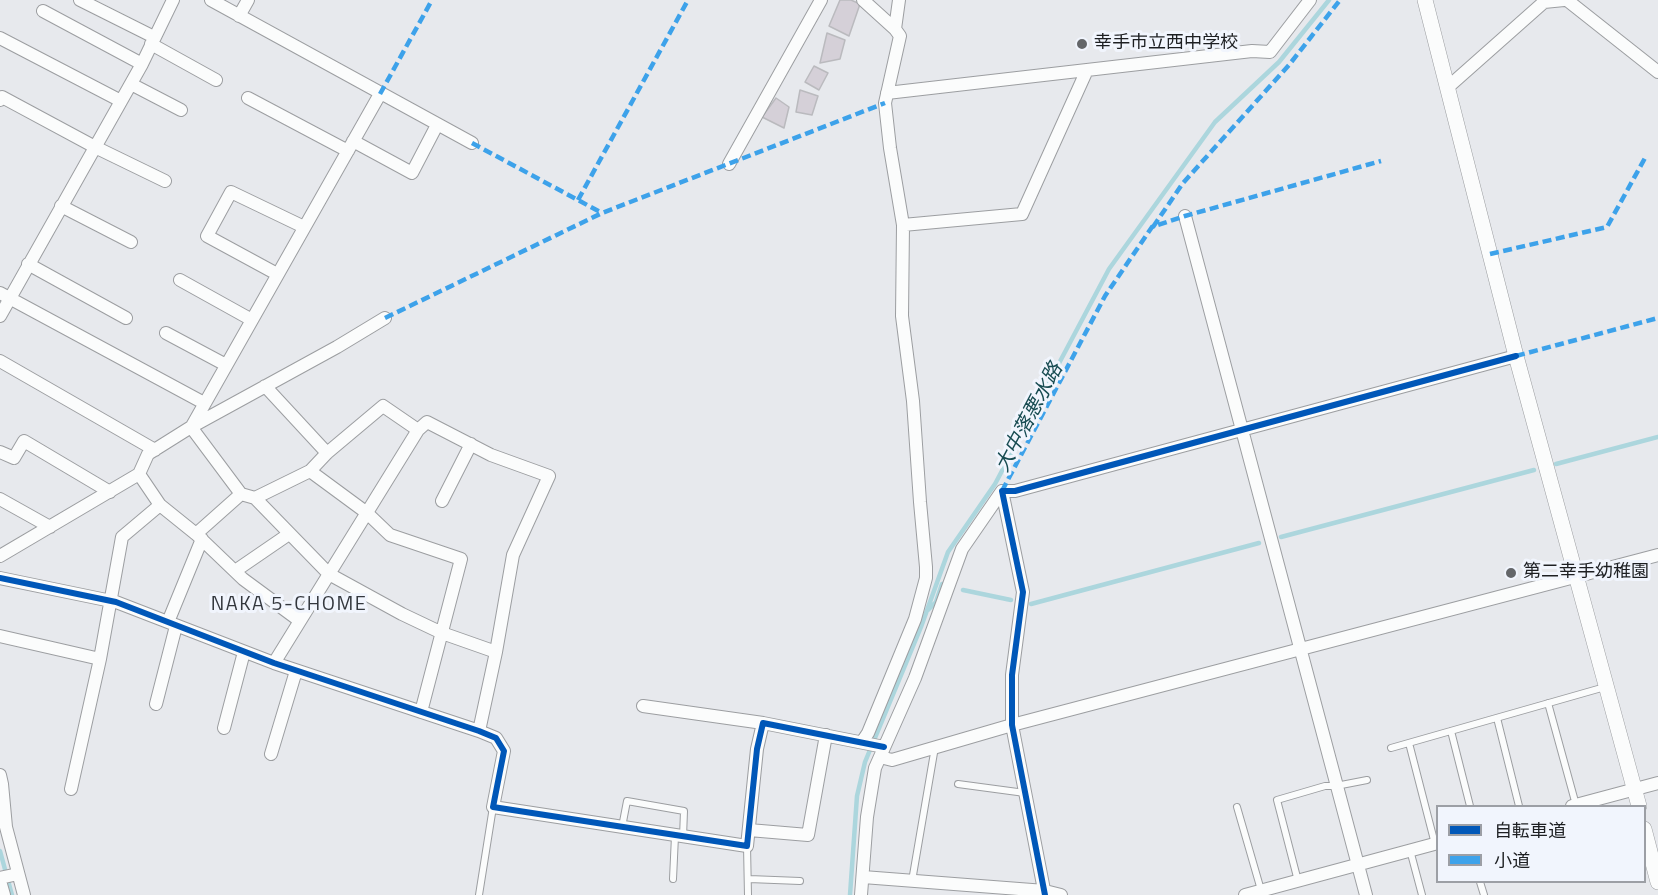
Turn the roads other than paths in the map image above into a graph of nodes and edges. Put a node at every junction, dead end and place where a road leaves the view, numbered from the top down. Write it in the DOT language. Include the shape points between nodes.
graph roads {
  1 [pos="80,0"];
  2 [pos="173,0"];
  3 [pos="211,0"];
  4 [pos="248,0"];
  5 [pos="822,0"];
  6 [pos="863,0"];
  7 [pos="899,0"];
  8 [pos="1310,0"];
  9 [pos="1425,0"];
  10 [pos="1566,0"];
  11 [pos="43,11"];
  12 [pos="239,16"];
  13 [pos="895,29"];
  14 [pos="0,38"];
  15 [pos="152,40"];
  16 [pos="142,64"];
  17 [pos="1087,70"];
  18 [pos="1658,72"];
  19 [pos="216,80"];
  20 [pos="130,84"];
  21 [pos="1448,88"];
  22 [pos="887,93"];
  23 [pos="380,94"];
  24 [pos="248,98"];
  25 [pos="0,100"];
  26 [pos="121,100"];
  27 [pos="181,110"];
  28 [pos="437,124"];
  29 [pos="472,143"];
  30 [pos="350,146"];
  31 [pos="94,147"];
  32 [pos="729,164"];
  33 [pos="165,181"];
  34 [pos="61,206"];
  35 [pos="1185,216"];
  36 [pos="903,225"];
  37 [pos="304,227"];
  38 [pos="131,242"];
  39 [pos="28,264"];
  40 [pos="277,274"];
  41 [pos="180,280"];
  42 [pos="5,295"];
  43 [pos="0,316"];
  44 [pos="126,318"];
  45 [pos="385,318"];
  46 [pos="252,320"];
  47 [pos="165,333"];
  48 [pos="1516,356"];
  49 [pos="0,361"];
  50 [pos="226,365"];
  51 [pos="265,386"];
  52 [pos="204,404"];
  53 [pos="191,427"];
  54 [pos="418,430"];
  55 [pos="1241,430"];
  56 [pos="471,444"];
  57 [pos="155,450"];
  58 [pos="0,452"];
  59 [pos="327,453"];
  60 [pos="310,471"];
  61 [pos="139,474"];
  62 [pos="1002,491"];
  63 [pos="110,492"];
  64 [pos="241,494"];
  65 [pos="255,498"];
  66 [pos="0,499"];
  67 [pos="442,501"];
  68 [pos="160,504"];
  69 [pos="367,513"];
  70 [pos="50,526"];
  71 [pos="289,534"];
  72 [pos="199,537"];
  73 [pos="1658,555"];
  74 [pos="0,556"];
  75 [pos="235,571"];
  76 [pos="328,574"];
  77 [pos="1576,577"];
  78 [pos="0,578"];
  79 [pos="111,601"];
  80 [pos="300,621"];
  81 [pos="172,624"];
  82 [pos="442,633"];
  83 [pos="0,636"];
  84 [pos="1299,650"];
  85 [pos="244,652"];
  86 [pos="496,652"];
  87 [pos="100,659"];
  88 [pos="274,663"];
  89 [pos="296,670"];
  90 [pos="1606,686"];
  91 [pos="1548,703"];
  92 [pos="156,704"];
  93 [pos="643,706"];
  94 [pos="421,711"];
  95 [pos="1497,718"];
  96 [pos="763,723"];
  97 [pos="1012,726"];
  98 [pos="224,728"];
  99 [pos="479,731"];
  100 [pos="1451,731"];
  101 [pos="826,735"];
  102 [pos="863,742"];
  103 [pos="1408,743"];
  104 [pos="935,747"];
  105 [pos="1391,748"];
  106 [pos="881,750"];
  107 [pos="271,754"];
  108 [pos="0,775"];
  109 [pos="1368,780"];
  110 [pos="1658,783"];
  111 [pos="958,784"];
  112 [pos="1336,786"];
  113 [pos="71,789"];
  114 [pos="1634,790"];
  115 [pos="1025,793"];
  116 [pos="1470,805"];
  117 [pos="1519,805"];
  118 [pos="1574,805"];
  119 [pos="1578,805"];
  120 [pos="1638,805"];
  121 [pos="493,807"];
  122 [pos="1237,807"];
  123 [pos="622,827"];
  124 [pos="749,830"];
  125 [pos="679,837"];
  126 [pos="1646,837"];
  127 [pos="1436,843"];
  128 [pos="747,846"];
  129 [pos="1410,850"];
  130 [pos="1358,865"];
  131 [pos="16,874"];
  132 [pos="863,878"];
  133 [pos="0,879"];
  134 [pos="673,879"];
  135 [pos="749,879"];
  136 [pos="800,881"];
  137 [pos="912,881"];
  138 [pos="1298,881"];
  139 [pos="1658,882"];
  140 [pos="1045,893"];
  141 [pos="1262,893"];
  142 [pos="4,895"];
  143 [pos="24,895"];
  144 [pos="479,895"];
  145 [pos="748,895"];
  146 [pos="861,895"];
  147 [pos="1061,895"];
  148 [pos="1245,895"];
  149 [pos="1366,895"];
  150 [pos="1422,895"];
  1 -- 15 [label="street"];
  2 -- 15 [label="street"];
  3 -- 12 [label="street"];
  4 -- 12 [label="street"];
  5 -- 32 [label="street"];
  6 -- 13 [label="street"];
  7 -- 13 [label="street"];
  8 -- 17 [label="street" via="1270,52"];
  9 -- 21 [label="street"];
  10 -- 18 [label="street"];
  10 -- 21 [label="street" via="1544,2"];
  11 -- 16 [label="street"];
  12 -- 23 [label="street"];
  13 -- 22 [label="street" via="900,36"];
  14 -- 26 [label="street"];
  15 -- 16 [label="street"];
  15 -- 19 [label="street"];
  16 -- 20 [label="street"];
  17 -- 22 [label="street"];
  17 -- 36 [label="street" via="1022,214"];
  20 -- 26 [label="street"];
  20 -- 27 [label="street"];
  21 -- 48 [label="street"];
  22 -- 36 [label="street" via="890,148"];
  23 -- 28 [label="street"];
  23 -- 30 [label="street"];
  24 -- 30 [label="street"];
  25 -- 31 [label="street" via="2,97"];
  26 -- 31 [label="street"];
  28 -- 29 [label="street"];
  28 -- 30 [label="street" via="412,173"];
  30 -- 37 [label="street"];
  31 -- 33 [label="street"];
  31 -- 34 [label="street"];
  34 -- 38 [label="street"];
  34 -- 39 [label="street"];
  35 -- 55 [label="street"];
  36 -- 102 [label="street" via="902,316 913,401 926,578 915,619"];
  37 -- 40 [label="street"];
  37 -- 40 [label="street" via="231,192 207,236"];
  39 -- 42 [label="street"];
  39 -- 44 [label="street"];
  40 -- 46 [label="street"];
  41 -- 46 [label="street"];
  42 -- 43 [label="street"];
  42 -- 52 [label="street"];
  45 -- 51 [label="street"];
  46 -- 50 [label="street"];
  47 -- 50 [label="street"];
  48 -- 55 [label="street"];
  48 -- 77 [label="street"];
  49 -- 57 [label="street"];
  50 -- 52 [label="street"];
  51 -- 53 [label="street"];
  51 -- 59 [label="street"];
  52 -- 53 [label="street"];
  53 -- 57 [label="street"];
  53 -- 64 [label="street"];
  54 -- 56 [label="street" via="428,422"];
  54 -- 59 [label="street" via="383,406"];
  54 -- 69 [label="street"];
  55 -- 62 [label="street" via="1015,491"];
  55 -- 84 [label="street"];
  56 -- 67 [label="street"];
  56 -- 86 [label="street" via="549,476 513,555"];
  57 -- 61 [label="street" via="148,454"];
  58 -- 63 [label="street" via="14,458 24,441"];
  59 -- 60 [label="street"];
  60 -- 65 [label="street"];
  60 -- 69 [label="street"];
  61 -- 63 [label="street"];
  61 -- 68 [label="street"];
  62 -- 97 [label="street" via="1023,592 1012,675"];
  62 -- 106 [label="street" via="962,549 915,678"];
  63 -- 70 [label="street"];
  64 -- 65 [label="street"];
  64 -- 72 [label="street"];
  65 -- 71 [label="street"];
  66 -- 70 [label="street"];
  68 -- 72 [label="street"];
  68 -- 79 [label="street" via="122,537"];
  69 -- 76 [label="street"];
  69 -- 82 [label="street" via="390,535 461,559"];
  70 -- 74 [label="street"];
  71 -- 75 [label="street"];
  71 -- 76 [label="street"];
  72 -- 75 [label="street"];
  72 -- 81 [label="street"];
  73 -- 77 [label="street"];
  75 -- 80 [label="street"];
  76 -- 80 [label="street"];
  76 -- 82 [label="street"];
  77 -- 84 [label="street"];
  77 -- 90 [label="street"];
  78 -- 79 [label="street"];
  79 -- 81 [label="street"];
  79 -- 87 [label="street"];
  80 -- 88 [label="street"];
  81 -- 85 [label="street"];
  81 -- 92 [label="street"];
  82 -- 86 [label="street"];
  82 -- 94 [label="street"];
  83 -- 87 [label="street"];
  84 -- 97 [label="street"];
  84 -- 112 [label="street"];
  85 -- 88 [label="street"];
  85 -- 98 [label="street"];
  86 -- 99 [label="street"];
  87 -- 113 [label="street"];
  88 -- 89 [label="street"];
  89 -- 94 [label="street"];
  89 -- 107 [label="street"];
  90 -- 91 [label="lane"];
  90 -- 114 [label="street"];
  91 -- 95 [label="lane"];
  91 -- 118 [label="lane"];
  93 -- 96 [label="street"];
  94 -- 99 [label="street"];
  95 -- 100 [label="lane"];
  95 -- 117 [label="lane"];
  96 -- 101 [label="street"];
  96 -- 124 [label="street"];
  97 -- 104 [label="street"];
  97 -- 115 [label="street"];
  99 -- 121 [label="street" via="496,738 504,752"];
  100 -- 103 [label="lane"];
  100 -- 116 [label="lane"];
  101 -- 102 [label="street"];
  101 -- 124 [label="street" via="808,835"];
  102 -- 106 [label="street"];
  103 -- 105 [label="lane"];
  103 -- 127 [label="lane"];
  104 -- 106 [label="street" via="892,760"];
  104 -- 137 [label="lane"];
  106 -- 132 [label="street" via="867,817"];
  108 -- 131 [label="street"];
  109 -- 112 [label="lane"];
  110 -- 114 [label="street"];
  111 -- 115 [label="lane"];
  112 -- 130 [label="street"];
  112 -- 138 [label="lane" via="1277,800"];
  114 -- 119 [label="street"];
  114 -- 120 [label="street"];
  115 -- 140 [label="street"];
  121 -- 123 [label="street"];
  121 -- 144 [label="lane"];
  122 -- 141 [label="lane"];
  123 -- 125 [label="street"];
  123 -- 125 [label="lane" via="627,801 684,811"];
  124 -- 128 [label="street"];
  125 -- 128 [label="street"];
  125 -- 134 [label="lane"];
  126 -- 139 [label="street"];
  127 -- 129 [label="street"];
  128 -- 135 [label="lane"];
  129 -- 130 [label="street"];
  129 -- 150 [label="lane"];
  130 -- 138 [label="street"];
  130 -- 149 [label="street"];
  131 -- 133 [label="street"];
  131 -- 143 [label="street"];
  132 -- 137 [label="street"];
  132 -- 146 [label="street"];
  133 -- 142 [label="street"];
  135 -- 136 [label="lane"];
  135 -- 145 [label="lane"];
  137 -- 140 [label="street"];
  138 -- 141 [label="street"];
  140 -- 147 [label="street"];
  141 -- 148 [label="street"];
}
